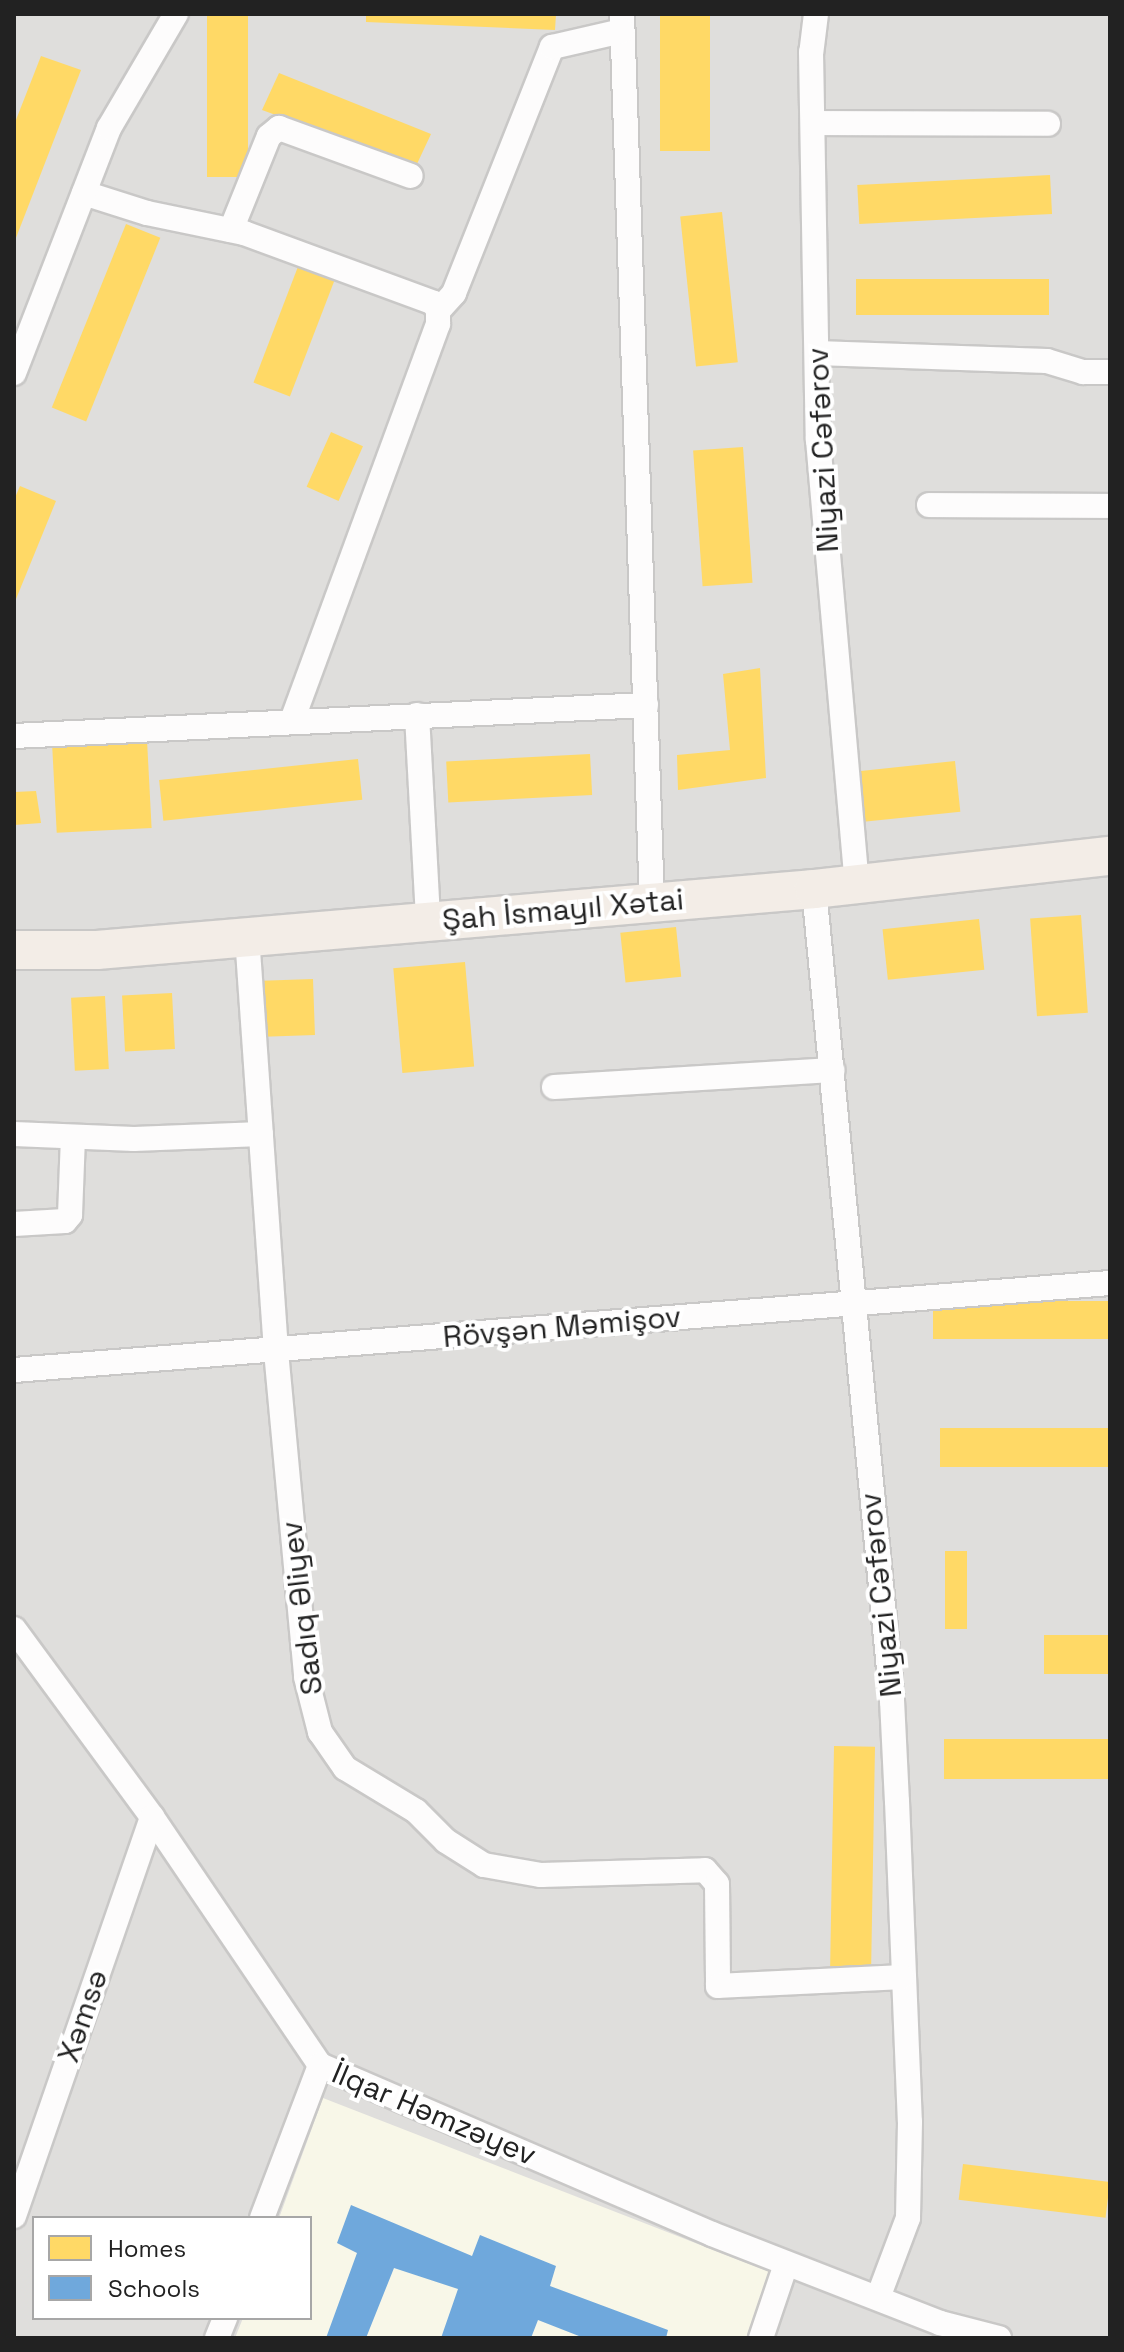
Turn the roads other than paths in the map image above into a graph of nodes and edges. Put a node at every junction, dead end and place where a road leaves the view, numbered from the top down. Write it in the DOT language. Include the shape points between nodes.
graph roads {
  1 [pos="176,14"];
  2 [pos="816,14"];
  3 [pos="622,22"];
  4 [pos="813,123"];
  5 [pos="1048,124"];
  6 [pos="411,176"];
  7 [pos="84,193"];
  8 [pos="231,230"];
  9 [pos="438,311"];
  10 [pos="817,353"];
  11 [pos="1083,372"];
  12 [pos="1110,372"];
  13 [pos="14,373"];
  14 [pos="1110,384"];
  15 [pos="929,505"];
  16 [pos="1110,506"];
  17 [pos="646,705"];
  18 [pos="417,715"];
  19 [pos="292,721"];
  20 [pos="14,736"];
  21 [pos="1110,856"];
  22 [pos="857,885"];
  23 [pos="814,889"];
  24 [pos="652,903"];
  25 [pos="428,921"];
  26 [pos="247,936"];
  27 [pos="14,950"];
  28 [pos="832,1070"];
  29 [pos="554,1087"];
  30 [pos="14,1134"];
  31 [pos="261,1134"];
  32 [pos="73,1138"];
  33 [pos="14,1224"];
  34 [pos="1110,1283"];
  35 [pos="854,1302"];
  36 [pos="276,1351"];
  37 [pos="14,1370"];
  38 [pos="14,1629"];
  39 [pos="152,1817"];
  40 [pos="902,1977"];
  41 [pos="320,2065"];
  42 [pos="14,2216"];
  43 [pos="263,2216"];
  44 [pos="786,2264"];
  45 [pos="878,2298"];
  46 [pos="761,2338"];
  47 [pos="996,2338"];
  1 -- 7 [label="street" via="109,128"];
  2 -- 4 [label="street, Niyazi Cəfərov"];
  3 -- 9 [label="street" via="552,47 454,293"];
  3 -- 17 [label="street"];
  4 -- 5 [label="street"];
  4 -- 10 [label="street, Niyazi Cəfərov"];
  6 -- 8 [label="street" via="279,128 269,136"];
  7 -- 8 [label="street" via="147,213"];
  7 -- 13 [label="street"];
  8 -- 9 [label="street" via="434,303"];
  9 -- 19 [label="street" via="435,333"];
  10 -- 11 [label="street" via="1047,361"];
  10 -- 22 [label="street, Niyazi Cəfərov" via="818,440"];
  11 -- 12 [label="street"];
  11 -- 14 [label="street"];
  15 -- 16 [label="street"];
  17 -- 18 [label="street"];
  17 -- 24 [label="street"];
  18 -- 19 [label="street"];
  18 -- 25 [label="street"];
  19 -- 20 [label="street"];
  21 -- 22 [label="main road, Şah İsmayıl Xətai"];
  22 -- 23 [label="main road, Şah İsmayıl Xətai"];
  23 -- 24 [label="main road, Şah İsmayıl Xətai"];
  23 -- 28 [label="street, Niyazi Cəfərov"];
  24 -- 25 [label="main road, Şah İsmayıl Xətai"];
  25 -- 26 [label="main road, Şah İsmayıl Xətai"];
  26 -- 27 [label="main road, Şah İsmayıl Xətai" via="97,950"];
  26 -- 31 [label="street, Sadıq Əliyev"];
  28 -- 29 [label="street"];
  28 -- 35 [label="street, Niyazi Cəfərov"];
  30 -- 32 [label="street"];
  31 -- 32 [label="street"];
  31 -- 36 [label="street, Sadıq Əliyev"];
  32 -- 33 [label="street" via="70,1215 65,1221"];
  34 -- 35 [label="street, Rövşən Məmişov"];
  35 -- 36 [label="street, Rövşən Məmişov"];
  35 -- 40 [label="street, Niyazi Cəfərov" via="892,1700"];
  36 -- 37 [label="street, Rövşən Məmişov"];
  36 -- 40 [label="street, Sadıq Əliyev" via="306,1677 320,1732 345,1768 416,1811 446,1841 484,1865 541,1875 705,1870 717,1884 718,1986"];
  38 -- 39 [label="street, İlqar Həmzəyev"];
  39 -- 41 [label="street, İlqar Həmzəyev"];
  39 -- 42 [label="street, Xəmsə"];
  40 -- 45 [label="street, Niyazi Cəfərov" via="910,2122 908,2218"];
  41 -- 43 [label="street"];
  41 -- 44 [label="street, İlqar Həmzəyev"];
  44 -- 45 [label="street, İlqar Həmzəyev"];
  44 -- 46 [label="street"];
  45 -- 47 [label="street, İlqar Həmzəyev"];
}
